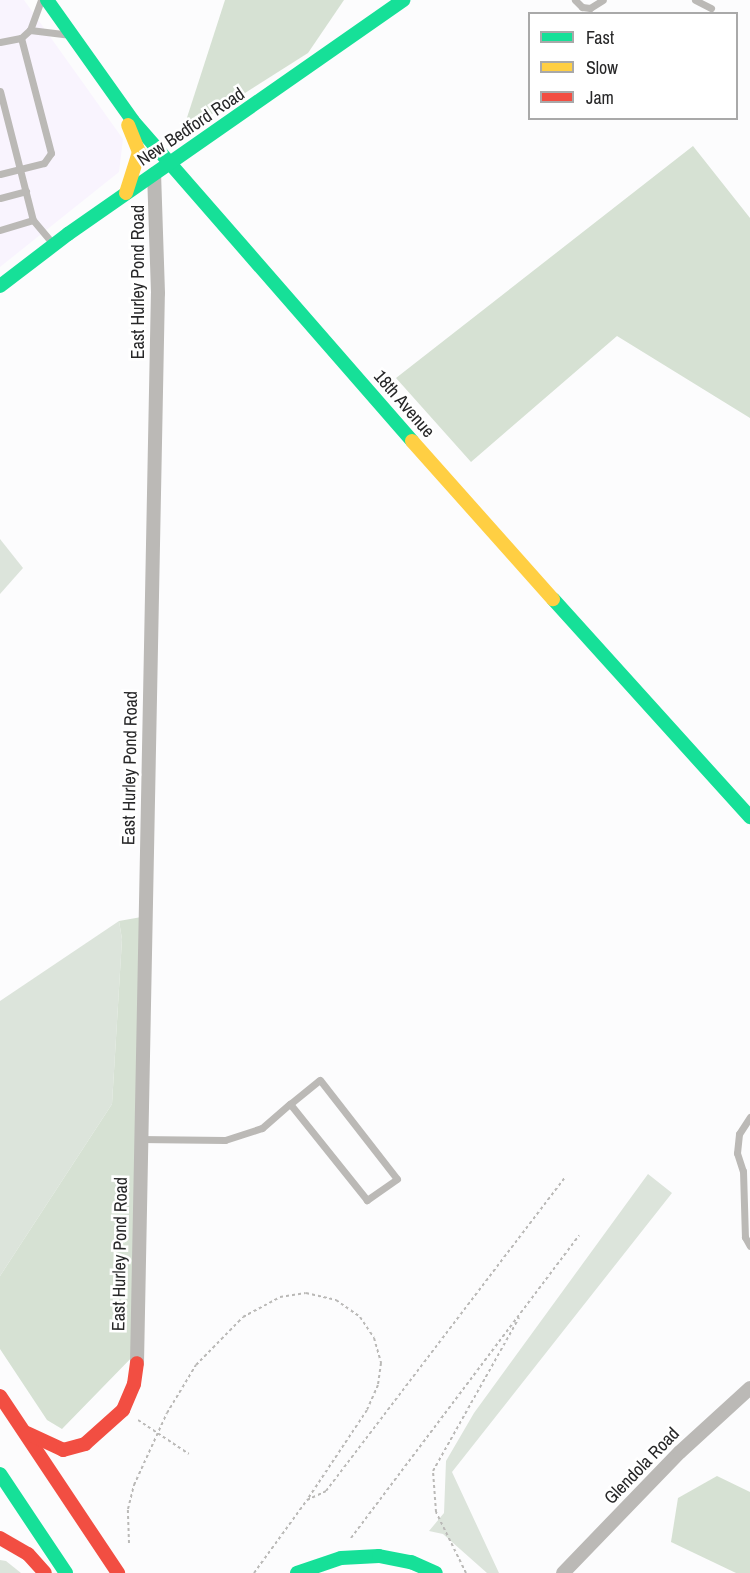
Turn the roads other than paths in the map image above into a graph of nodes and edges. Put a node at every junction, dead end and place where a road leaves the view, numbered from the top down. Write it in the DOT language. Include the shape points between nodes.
graph roads {
  1 [pos="41,0"];
  2 [pos="47,0"];
  3 [pos="403,0"];
  4 [pos="575,0"];
  5 [pos="603,0"];
  6 [pos="695,0"];
  7 [pos="711,8"];
  8 [pos="30,30"];
  9 [pos="71,35"];
  10 [pos="21,38"];
  11 [pos="0,42"];
  12 [pos="102,79"];
  13 [pos="0,91"];
  14 [pos="170,165"];
  15 [pos="20,169"];
  16 [pos="0,174"];
  17 [pos="154,174"];
  18 [pos="26,191"];
  19 [pos="126,193"];
  20 [pos="0,198"];
  21 [pos="33,220"];
  22 [pos="0,230"];
  23 [pos="53,245"];
  24 [pos="0,286"];
  25 [pos="750,817"];
  26 [pos="290,1104"];
  27 [pos="750,1117"];
  28 [pos="140,1139"];
  29 [pos="750,1246"];
  30 [pos="137,1363"];
  31 [pos="750,1388"];
  32 [pos="0,1396"];
  33 [pos="23,1430"];
  34 [pos="0,1474"];
  35 [pos="0,1538"];
  36 [pos="45,1573"];
  37 [pos="66,1573"];
  38 [pos="118,1573"];
  39 [pos="297,1573"];
  40 [pos="436,1573"];
  41 [pos="564,1573"];
  1 -- 8 [label="lane"];
  2 -- 9 [label="main road, 18th Avenue"];
  3 -- 14 [label="main road, New Bedford Road"];
  4 -- 5 [label="lane" via="590,8"];
  6 -- 7 [label="lane"];
  8 -- 9 [label="lane"];
  8 -- 10 [label="lane"];
  9 -- 12 [label="main road, 18th Avenue"];
  10 -- 11 [label="lane"];
  10 -- 15 [label="lane" via="51,153 44,163"];
  12 -- 14 [label="main road, 18th Avenue"];
  12 -- 19 [label="main road" via="136,139 138,163"];
  13 -- 15 [label="lane"];
  14 -- 17 [label="main road, New Bedford Road"];
  14 -- 25 [label="main road, 18th Avenue" via="484,523"];
  15 -- 16 [label="lane"];
  15 -- 18 [label="lane"];
  17 -- 19 [label="main road, New Bedford Road"];
  17 -- 28 [label="street, East Hurley Pond Road" via="159,293"];
  18 -- 20 [label="lane"];
  18 -- 21 [label="lane"];
  19 -- 23 [label="main road, New Bedford Road"];
  21 -- 22 [label="lane"];
  21 -- 23 [label="lane"];
  23 -- 24 [label="main road, New Bedford Road"];
  26 -- 26 [label="lane" via="367,1200 397,1179 320,1080"];
  26 -- 28 [label="lane" via="262,1128 225,1140"];
  27 -- 29 [label="lane" via="739,1134 737,1154 742,1171 745,1237"];
  28 -- 30 [label="street, East Hurley Pond Road"];
  30 -- 33 [label="main road" via="134,1384 123,1410 103,1431 77,1448 47,1445"];
  31 -- 41 [label="street, Glendola Road" via="680,1452"];
  32 -- 33 [label="main road"];
  33 -- 38 [label="main road"];
  34 -- 37 [label="main road"];
  35 -- 36 [label="main road" via="19,1547"];
  39 -- 40 [label="main road" via="341,1558 396,1558"];
}
